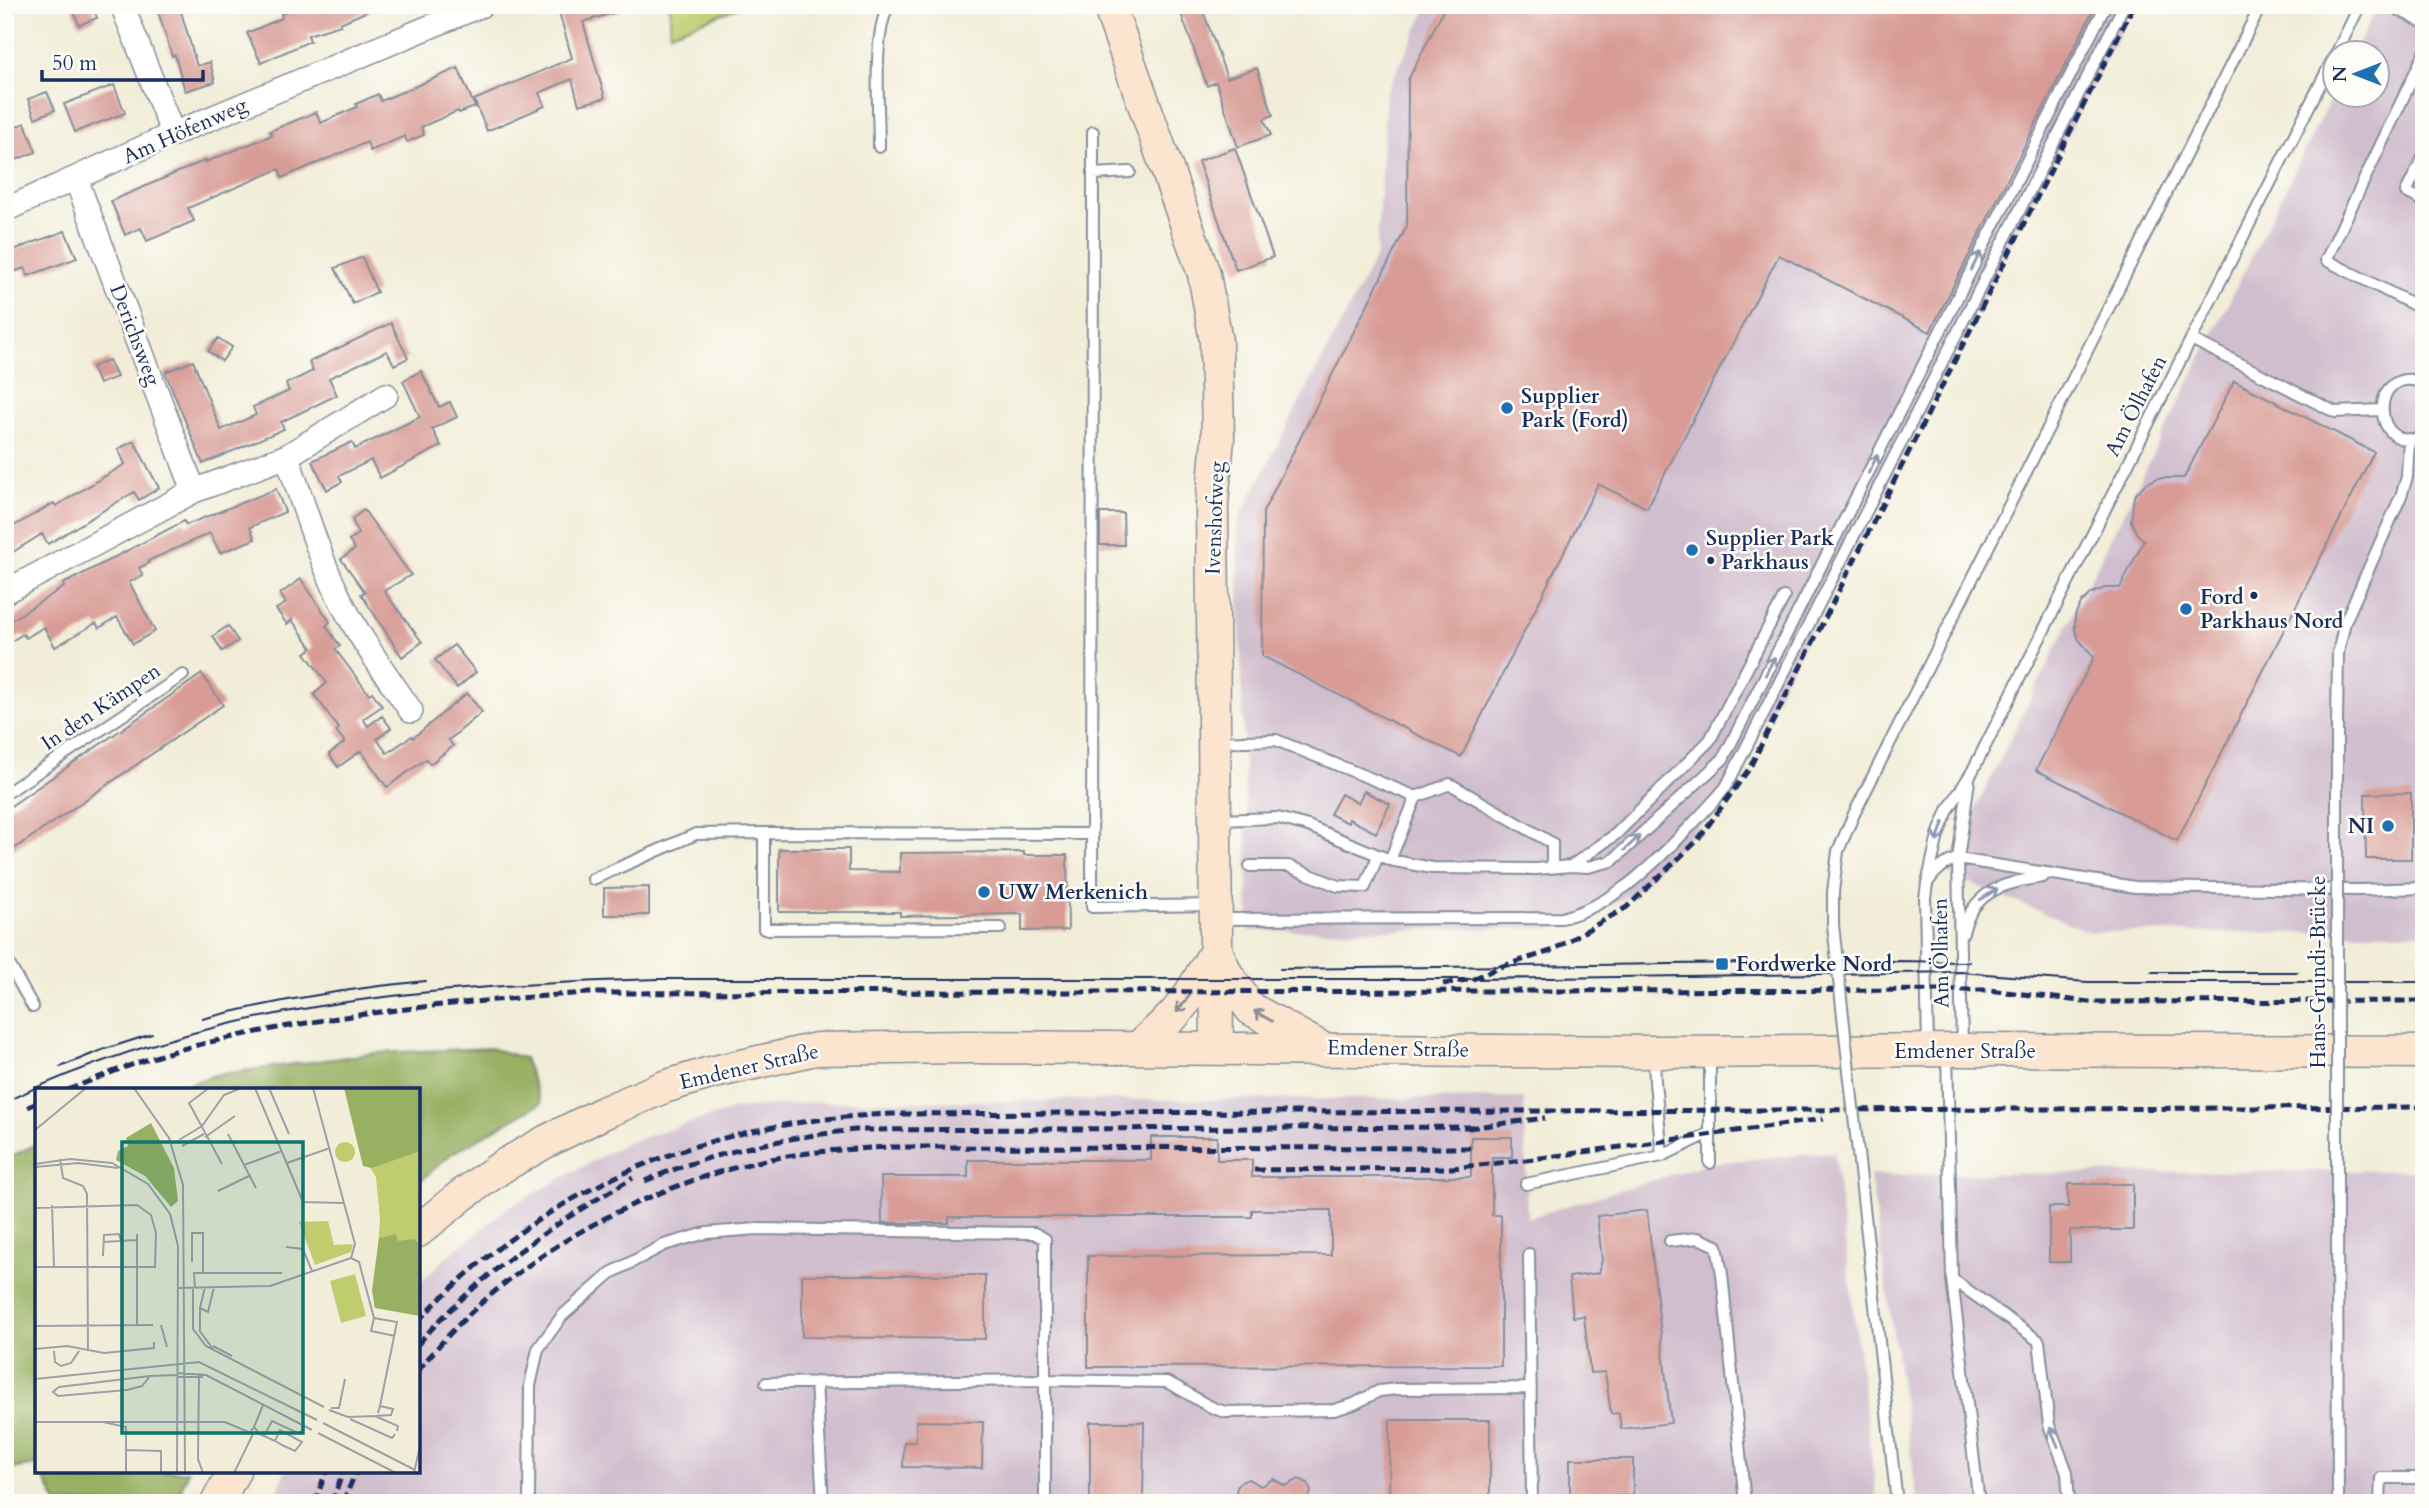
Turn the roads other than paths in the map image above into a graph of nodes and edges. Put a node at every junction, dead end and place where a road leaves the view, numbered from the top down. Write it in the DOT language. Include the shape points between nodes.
graph roads {
  1 [pos="122,5"];
  2 [pos="482,5"];
  3 [pos="889,5"];
  4 [pos="1109,5"];
  5 [pos="2106,5"];
  6 [pos="2124,5"];
  7 [pos="2261,5"];
  8 [pos="2361,5"];
  9 [pos="2390,5"];
  10 [pos="2424,23"];
  11 [pos="2344,38"];
  12 [pos="2424,54"];
  13 [pos="2320,86"];
  14 [pos="1093,132"];
  15 [pos="173,134"];
  16 [pos="879,147"];
  17 [pos="2424,156"];
  18 [pos="1130,172"];
  19 [pos="1093,174"];
  20 [pos="76,179"];
  21 [pos="2424,201"];
  22 [pos="5,210"];
  23 [pos="2424,310"];
  24 [pos="2191,339"];
  25 [pos="2424,383"];
  26 [pos="386,395"];
  27 [pos="2381,410"];
  28 [pos="2424,436"];
  29 [pos="2409,439"];
  30 [pos="287,456"];
  31 [pos="194,491"];
  32 [pos="5,592"];
  33 [pos="1784,597"];
  34 [pos="183,675"];
  35 [pos="411,711"];
  36 [pos="1213,742"];
  37 [pos="1972,772"];
  38 [pos="5,794"];
  39 [pos="1416,797"];
  40 [pos="1214,820"];
  41 [pos="764,833"];
  42 [pos="1092,834"];
  43 [pos="1378,856"];
  44 [pos="1958,859"];
  45 [pos="1390,860"];
  46 [pos="1250,866"];
  47 [pos="1571,866"];
  48 [pos="1552,869"];
  49 [pos="2052,875"];
  50 [pos="593,879"];
  51 [pos="1927,884"];
  52 [pos="2424,888"];
  53 [pos="1216,912"];
  54 [pos="1001,928"];
  55 [pos="1216,950"];
  56 [pos="1960,951"];
  57 [pos="5,957"];
  58 [pos="33,1007"];
  59 [pos="1217,1047"];
  60 [pos="1138,1048"];
  61 [pos="1323,1048"];
  62 [pos="1946,1050"];
  63 [pos="1654,1052"];
  64 [pos="1710,1052"];
  65 [pos="2424,1052"];
  66 [pos="1710,1133"];
  67 [pos="1662,1156"];
  68 [pos="1710,1163"];
  69 [pos="1526,1184"];
  70 [pos="420,1229"];
  71 [pos="1670,1241"];
  72 [pos="1529,1254"];
  73 [pos="1951,1279"];
  74 [pos="1045,1380"];
  75 [pos="816,1382"];
  76 [pos="766,1383"];
  77 [pos="1531,1388"];
  78 [pos="233,1473"];
  79 [pos="239,1473"];
  80 [pos="2424,1478"];
  81 [pos="217,1503"];
  82 [pos="230,1503"];
  83 [pos="529,1503"];
  84 [pos="823,1503"];
  85 [pos="1045,1503"];
  86 [pos="1532,1503"];
  87 [pos="1745,1503"];
  88 [pos="1897,1503"];
  89 [pos="1979,1503"];
  90 [pos="2069,1503"];
  91 [pos="2338,1503"];
  92 [pos="2379,1503"];
  1 -- 15 [label="street"];
  2 -- 15 [label="street, Am Höfenweg"];
  3 -- 16 [label="lane" via="879,35"];
  4 -- 36 [label="street, Ivenshofweg" via="1204,274 1216,341"];
  47 -- 5 [label="lane, one-way" via="1612,861 1723,759"];
  6 -- 53 [label="lane" via="1726,787 1643,874 1595,906 1562,918"];
  7 -- 88 [label="lane, bridge" via="1838,851 1833,925"];
  8 -- 11 [label="lane, Am Ölhafen"];
  9 -- 10 [label="lane"];
  12 -- 23 [label="lane" via="2326,261"];
  13 -- 24 [label="lane, Am Ölhafen"];
  14 -- 19 [label="lane"];
  15 -- 20 [label="street, Am Höfenweg"];
  17 -- 21 [label="lane" via="2406,192"];
  18 -- 19 [label="lane"];
  19 -- 42 [label="lane"];
  20 -- 22 [label="street, Am Höfenweg"];
  20 -- 31 [label="street, Derichsweg"];
  24 -- 27 [label="lane" via="2334,412"];
  24 -- 37 [label="lane, Am Ölhafen"];
  25 -- 27 [label="lane" via="2396,383 2383,399"];
  26 -- 30 [label="street"];
  27 -- 29 [label="lane" via="2389,430"];
  28 -- 29 [label="lane"];
  29 -- 91 [label="lane, Hans-Grundi-Brücke, bridge" via="2401,496 2344,622 2339,653"];
  30 -- 31 [label="street"];
  30 -- 35 [label="street" via="340,598"];
  31 -- 32 [label="street"];
  33 -- 47 [label="lane" via="1710,740 1616,834"];
  34 -- 38 [label="lane, In den Kämpen"];
  36 -- 39 [label="lane" via="1276,740"];
  36 -- 40 [label="street, Ivenshofweg"];
  37 -- 44 [label="lane, Am Ölhafen"];
  37 -- 51 [label="lane, Am Ölhafen, one-way" via="1948,810"];
  39 -- 45 [label="lane"];
  39 -- 48 [label="lane" via="1450,784 1552,843"];
  40 -- 43 [label="lane" via="1278,818"];
  40 -- 53 [label="street, Ivenshofweg"];
  41 -- 42 [label="lane"];
  41 -- 50 [label="lane" via="696,834"];
  41 -- 54 [label="lane" via="764,929"];
  42 -- 53 [label="lane" via="1092,907"];
  43 -- 45 [label="lane"];
  43 -- 46 [label="lane" via="1365,887 1338,886 1288,866"];
  44 -- 49 [label="lane"];
  44 -- 51 [label="lane" via="1933,874"];
  44 -- 56 [label="lane, Am Ölhafen"];
  45 -- 48 [label="lane" via="1432,869"];
  47 -- 48 [label="lane"];
  49 -- 52 [label="lane" via="2135,887"];
  56 -- 49 [label="lane, one-way" via="1972,907 1983,897 2019,880"];
  51 -- 62 [label="lane, Am Ölhafen" via="1925,898"];
  53 -- 55 [label="street, Ivenshofweg"];
  55 -- 59 [label="street, Ivenshofweg"];
  55 -- 60 [label="street, one-way" via="1187,999"];
  61 -- 55 [label="street, one-way" via="1251,1009"];
  56 -- 62 [label="lane, Am Ölhafen"];
  57 -- 58 [label="lane"];
  59 -- 60 [label="street, Emdener Straße"];
  59 -- 61 [label="street, Emdener Straße"];
  60 -- 70 [label="street, Emdener Straße" via="816,1049 710,1073 664,1087 547,1141 482,1181"];
  61 -- 63 [label="street, Emdener Straße"];
  62 -- 64 [label="street, Emdener Straße"];
  62 -- 65 [label="street, Emdener Straße"];
  62 -- 73 [label="lane"];
  63 -- 64 [label="street, Emdener Straße"];
  63 -- 67 [label="lane"];
  64 -- 66 [label="lane"];
  66 -- 67 [label="lane"];
  66 -- 68 [label="lane"];
  67 -- 69 [label="lane"];
  71 -- 87 [label="lane" via="1698,1238 1717,1246"];
  72 -- 77 [label="lane"];
  73 -- 89 [label="lane"];
  90 -- 73 [label="lane, one-way" via="2067,1472 2049,1425 2039,1342"];
  74 -- 75 [label="lane"];
  74 -- 77 [label="lane" via="1166,1382 1210,1409 1226,1412 1335,1409 1379,1391 1397,1389"];
  74 -- 83 [label="lane" via="1045,1239 1034,1233 758,1229 706,1233 664,1245 611,1273 562,1316 538,1349 530,1386"];
  74 -- 85 [label="lane"];
  75 -- 76 [label="lane"];
  75 -- 84 [label="lane"];
  77 -- 86 [label="lane"];
  78 -- 81 [label="street"];
  79 -- 82 [label="street"];
  80 -- 92 [label="lane" via="2381,1478"];
}
